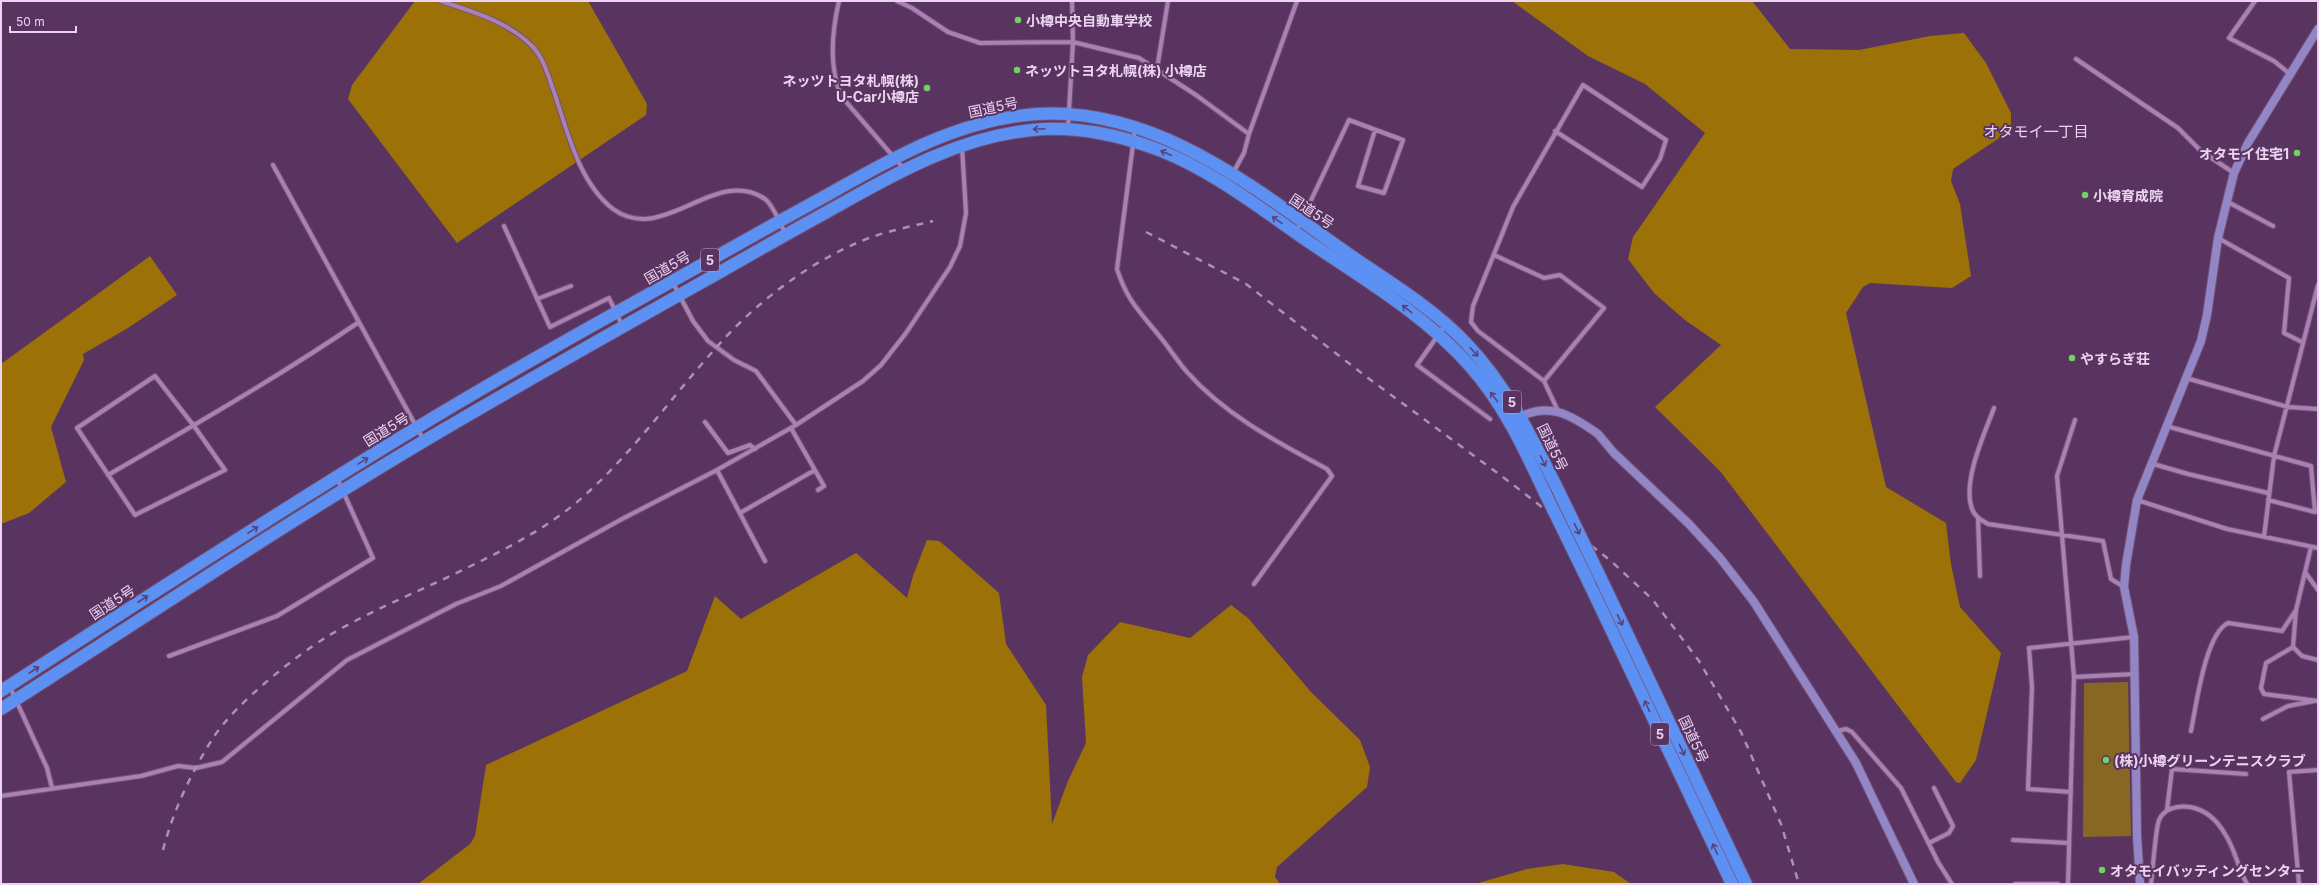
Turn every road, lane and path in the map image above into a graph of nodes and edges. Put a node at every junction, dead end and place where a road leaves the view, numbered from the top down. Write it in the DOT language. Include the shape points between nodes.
graph roads {
  1 [pos="441,1"];
  2 [pos="839,1"];
  3 [pos="897,1"];
  4 [pos="1072,1"];
  5 [pos="1168,1"];
  6 [pos="1296,1"];
  7 [pos="2254,1"];
  8 [pos="2318,29"];
  9 [pos="1073,42"];
  10 [pos="2076,59"];
  11 [pos="1157,68"];
  12 [pos="2290,74"];
  13 [pos="1069,113"];
  14 [pos="1136,126"];
  15 [pos="1068,128"];
  16 [pos="1375,130"];
  17 [pos="1555,131"];
  18 [pos="1249,134"];
  19 [pos="1133,141"];
  20 [pos="961,145"];
  21 [pos="895,157"];
  22 [pos="273,165"];
  23 [pos="904,169"];
  24 [pos="2234,173"];
  25 [pos="1232,174"];
  26 [pos="1226,185"];
  27 [pos="2226,201"];
  28 [pos="779,222"];
  29 [pos="1302,222"];
  30 [pos="504,226"];
  31 [pos="2273,226"];
  32 [pos="1295,232"];
  33 [pos="786,235"];
  34 [pos="2218,238"];
  35 [pos="1494,255"];
  36 [pos="672,282"];
  37 [pos="2318,285"];
  38 [pos="571,286"];
  39 [pos="679,295"];
  40 [pos="537,299"];
  41 [pos="616,314"];
  42 [pos="359,322"];
  43 [pos="1446,324"];
  44 [pos="624,328"];
  45 [pos="1438,334"];
  46 [pos="2302,342"];
  47 [pos="2186,378"];
  48 [pos="1544,381"];
  49 [pos="2288,407"];
  50 [pos="1994,408"];
  51 [pos="2318,409"];
  52 [pos="1558,412"];
  53 [pos="1521,416"];
  54 [pos="1490,419"];
  55 [pos="2075,420"];
  56 [pos="705,422"];
  57 [pos="1510,422"];
  58 [pos="194,426"];
  59 [pos="796,426"];
  60 [pos="2166,426"];
  61 [pos="416,428"];
  62 [pos="790,428"];
  63 [pos="424,442"];
  64 [pos="755,450"];
  65 [pos="2274,456"];
  66 [pos="2150,463"];
  67 [pos="717,470"];
  68 [pos="815,470"];
  69 [pos="108,475"];
  70 [pos="337,478"];
  71 [pos="818,490"];
  72 [pos="343,491"];
  73 [pos="2268,493"];
  74 [pos="2137,500"];
  75 [pos="2268,500"];
  76 [pos="740,513"];
  77 [pos="1978,518"];
  78 [pos="2062,536"];
  79 [pos="2264,537"];
  80 [pos="2311,547"];
  81 [pos="2318,548"];
  82 [pos="765,561"];
  83 [pos="2305,572"];
  84 [pos="1980,576"];
  85 [pos="1254,584"];
  86 [pos="2124,587"];
  87 [pos="2318,590"];
  88 [pos="2296,610"];
  89 [pos="2134,637"];
  90 [pos="2070,643"];
  91 [pos="2293,647"];
  92 [pos="169,656"];
  93 [pos="2318,660"];
  94 [pos="2134,674"];
  95 [pos="2074,677"];
  96 [pos="5,688"];
  97 [pos="15,700"];
  98 [pos="2318,701"];
  99 [pos="1,709"];
  100 [pos="2263,719"];
  101 [pos="1837,730"];
  102 [pos="2191,732"];
  103 [pos="2318,770"];
  104 [pos="2246,774"];
  105 [pos="52,788"];
  106 [pos="1934,788"];
  107 [pos="2071,792"];
  108 [pos="1,796"];
  109 [pos="2167,810"];
  110 [pos="2013,840"];
  111 [pos="1930,842"];
  112 [pos="2069,843"];
  113 [pos="1732,884"];
  114 [pos="1746,884"];
  115 [pos="1914,884"];
  116 [pos="1952,884"];
  117 [pos="2015,884"];
  118 [pos="2058,884"];
  119 [pos="2068,884"];
  120 [pos="2140,884"];
  121 [pos="2151,884"];
  122 [pos="2247,884"];
  123 [pos="2299,884"];
  1 -- 28 [label="street" via="496,21 520,35 533,47 549,76 591,184 614,209 630,216 667,216 717,193 735,191 753,193 766,200"];
  2 -- 21 [label="street" via="832,28 836,83 841,96"];
  3 -- 9 [label="street" via="948,32 980,43"];
  4 -- 9 [label="street"];
  5 -- 11 [label="street"];
  6 -- 18 [label="street"];
  7 -- 12 [label="street" via="2229,38 2274,61"];
  8 -- 12 [label="street"];
  9 -- 11 [label="street" via="1131,56"];
  9 -- 13 [label="street"];
  10 -- 24 [label="street" via="2178,128 2200,151"];
  11 -- 18 [label="street"];
  12 -- 24 [label="street" via="2248,143"];
  13 -- 14 [label="highway, 国道5号 / 5"];
  13 -- 15 [label="street"];
  13 -- 21 [label="highway, 国道5号 / 5" via="997,119 958,130"];
  14 -- 19 [label="street"];
  14 -- 25 [label="highway, 国道5号 / 5" via="1186,147"];
  15 -- 19 [label="highway, 国道5号 / 5"];
  15 -- 20 [label="highway, 国道5号 / 5, one-way" via="1000,134"];
  16 -- 16 [label="street" via="1403,140 1384,193 1358,186"];
  16 -- 29 [label="street" via="1349,120"];
  17 -- 17 [label="street" via="1642,186 1660,159 1666,140 1583,85"];
  17 -- 35 [label="street" via="1513,206"];
  18 -- 25 [label="street" via="1244,153"];
  26 -- 19 [label="highway, 国道5号 / 5, one-way" via="1180,159"];
  19 -- 85 [label="street" via="1117,269 1124,290 1187,373 1216,399 1257,431 1327,469 1332,476"];
  20 -- 23 [label="highway, 国道5号 / 5"];
  20 -- 59 [label="street" via="964,154 966,213 960,246 950,267 906,333 881,365 863,382"];
  21 -- 23 [label="street"];
  21 -- 28 [label="highway, 国道5号 / 5"];
  22 -- 42 [label="street"];
  23 -- 33 [label="highway, 国道5号 / 5"];
  24 -- 27 [label="street"];
  25 -- 26 [label="street"];
  25 -- 29 [label="highway, 国道5号 / 5"];
  32 -- 26 [label="highway, 国道5号 / 5, one-way"];
  27 -- 31 [label="street"];
  27 -- 34 [label="street"];
  28 -- 33 [label="street"];
  28 -- 36 [label="highway, 国道5号 / 5"];
  29 -- 32 [label="street"];
  29 -- 43 [label="highway, 国道5号 / 5"];
  30 -- 40 [label="street"];
  45 -- 32 [label="highway, 国道5号 / 5, one-way" via="1399,303"];
  33 -- 39 [label="highway, 国道5号 / 5"];
  34 -- 46 [label="street" via="2289,278 2284,333"];
  34 -- 47 [label="street" via="2207,315 2201,341"];
  35 -- 48 [label="street" via="1473,306 1471,322 1478,331"];
  35 -- 48 [label="street" via="1544,278 1560,275 1604,308"];
  36 -- 39 [label="street"];
  36 -- 41 [label="highway, 国道5号 / 5"];
  37 -- 46 [label="street"];
  38 -- 40 [label="street"];
  39 -- 44 [label="highway, 国道5号 / 5"];
  39 -- 59 [label="street" via="693,321 708,340 734,360 756,372"];
  40 -- 41 [label="street" via="550,327 609,298"];
  41 -- 44 [label="street"];
  41 -- 61 [label="highway, 国道5号 / 5"];
  42 -- 58 [label="street" via="307,358"];
  42 -- 61 [label="street"];
  43 -- 45 [label="street"];
  43 -- 53 [label="highway, 国道5号 / 5, one-way" via="1484,363"];
  44 -- 63 [label="highway, 国道5号 / 5"];
  45 -- 54 [label="street" via="1417,364"];
  57 -- 45 [label="highway, 国道5号 / 5, one-way" via="1474,371"];
  46 -- 49 [label="street"];
  47 -- 49 [label="street"];
  47 -- 60 [label="street"];
  48 -- 52 [label="street"];
  49 -- 51 [label="street"];
  49 -- 65 [label="street"];
  50 -- 77 [label="street" via="1975,459 1971,482 1969,497 1972,510"];
  52 -- 53 [label="street" via="1534,410"];
  52 -- 101 [label="street" via="1598,434 1720,558 1754,602"];
  53 -- 57 [label="street"];
  53 -- 114 [label="highway, 国道5号 / 5, one-way, bridge"];
  55 -- 78 [label="street" via="2056,476"];
  56 -- 64 [label="street" via="728,452 750,445"];
  113 -- 57 [label="highway, 国道5号 / 5, one-way, bridge"];
  58 -- 69 [label="street"];
  58 -- 69 [label="street" via="225,470 135,515"];
  58 -- 69 [label="street" via="155,376 77,428"];
  59 -- 62 [label="street"];
  60 -- 65 [label="street"];
  60 -- 66 [label="street"];
  61 -- 63 [label="street"];
  70 -- 61 [label="highway, 国道5号 / 5, one-way"];
  62 -- 64 [label="street"];
  62 -- 68 [label="street"];
  63 -- 72 [label="highway, 国道5号 / 5"];
  64 -- 67 [label="street"];
  65 -- 73 [label="street"];
  65 -- 75 [label="street" via="2311,466 2315,512"];
  66 -- 73 [label="street"];
  66 -- 74 [label="street"];
  67 -- 76 [label="street"];
  67 -- 105 [label="street" via="501,586 456,604 370,646 347,660 222,762 196,768 178,766 141,776"];
  68 -- 71 [label="street" via="824,486"];
  68 -- 76 [label="street"];
  70 -- 72 [label="street"];
  96 -- 70 [label="highway, 国道5号 / 5, one-way"];
  72 -- 92 [label="street" via="373,558 276,616"];
  72 -- 97 [label="highway, 国道5号 / 5"];
  73 -- 75 [label="street"];
  74 -- 79 [label="street" via="2226,529"];
  74 -- 86 [label="street"];
  75 -- 79 [label="street"];
  76 -- 82 [label="street"];
  77 -- 78 [label="street" via="1988,524"];
  77 -- 84 [label="street"];
  78 -- 86 [label="street" via="2103,541 2111,579"];
  78 -- 90 [label="street"];
  79 -- 80 [label="street"];
  80 -- 81 [label="street"];
  80 -- 83 [label="street"];
  83 -- 87 [label="street"];
  83 -- 88 [label="street"];
  86 -- 89 [label="street"];
  88 -- 91 [label="street"];
  88 -- 102 [label="street" via="2282,631 2228,623 2222,626 2213,640"];
  89 -- 90 [label="street"];
  89 -- 94 [label="street"];
  90 -- 95 [label="street"];
  90 -- 107 [label="street" via="2029,648 2032,687 2028,789"];
  91 -- 93 [label="street" via="2302,656"];
  91 -- 98 [label="street" via="2266,663 2261,688 2264,694"];
  94 -- 95 [label="street"];
  94 -- 120 [label="street"];
  95 -- 107 [label="street"];
  96 -- 97 [label="street"];
  97 -- 99 [label="highway, 国道5号 / 5"];
  97 -- 105 [label="street" via="47,768"];
  98 -- 100 [label="street" via="2288,706"];
  101 -- 111 [label="street" via="1846,729 1852,732 1900,788"];
  101 -- 115 [label="street" via="1856,763"];
  103 -- 123 [label="street" via="2288,772"];
  104 -- 109 [label="street" via="2172,769"];
  105 -- 108 [label="street"];
  106 -- 111 [label="street" via="1953,826 1949,833"];
  107 -- 112 [label="street"];
  109 -- 121 [label="street" via="2159,820"];
  109 -- 122 [label="street" via="2177,806 2208,813 2226,834"];
  110 -- 112 [label="street"];
  111 -- 116 [label="street" via="1938,862"];
  112 -- 119 [label="street"];
  117 -- 118 [label="street"];
}
